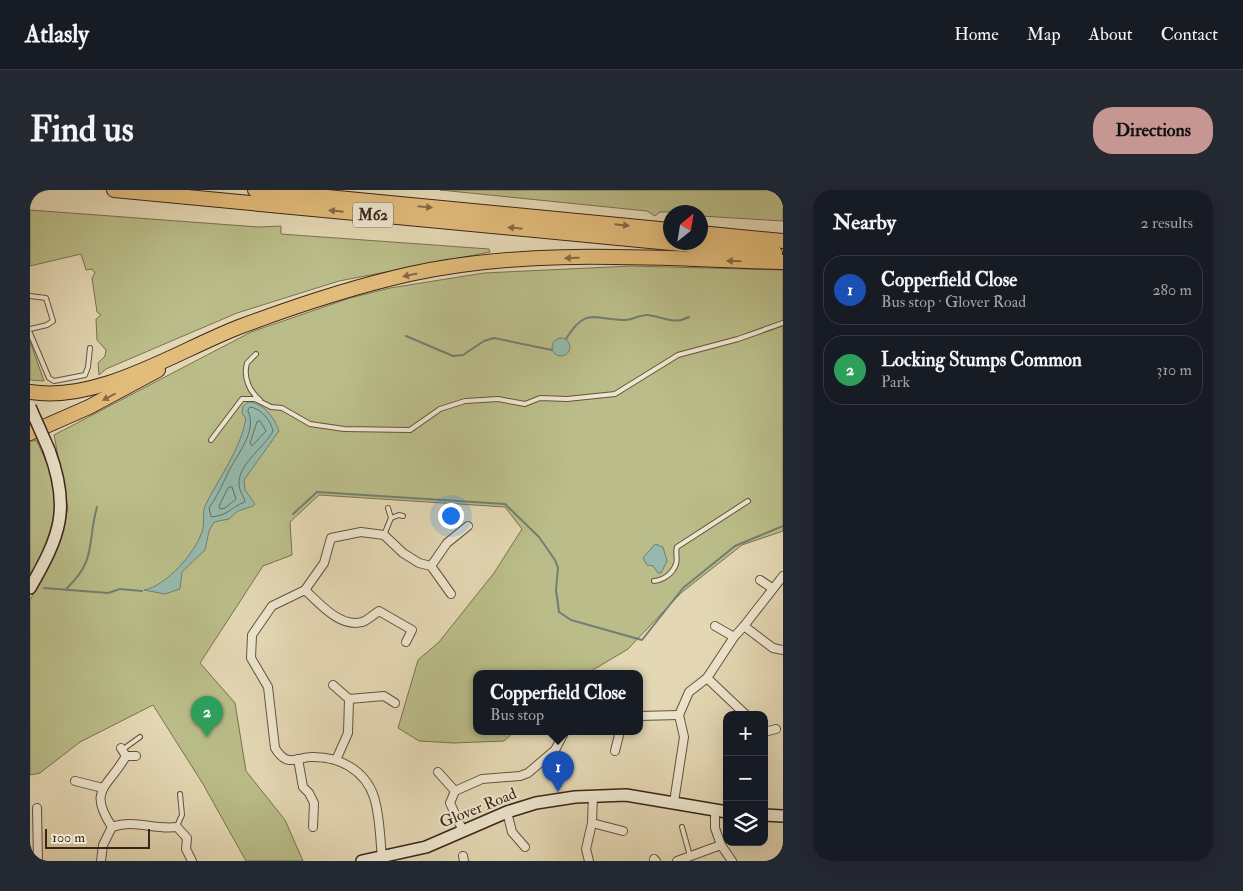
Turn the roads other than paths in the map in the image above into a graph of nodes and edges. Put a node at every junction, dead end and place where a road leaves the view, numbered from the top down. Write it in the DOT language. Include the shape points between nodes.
graph roads {
  1 [pos="114,190"];
  2 [pos="255,190"];
  3 [pos="663,229"];
  4 [pos="708,234"];
  5 [pos="783,241"];
  6 [pos="783,254"];
  7 [pos="783,262"];
  8 [pos="30,296"];
  9 [pos="262,319"];
  10 [pos="783,323"];
  11 [pos="30,329"];
  12 [pos="30,333"];
  13 [pos="90,348"];
  14 [pos="256,354"];
  15 [pos="30,392"];
  16 [pos="262,402"];
  17 [pos="30,407"];
  18 [pos="30,433"];
  19 [pos="211,440"];
  20 [pos="748,501"];
  21 [pos="388,508"];
  22 [pos="403,516"];
  23 [pos="390,518"];
  24 [pos="468,526"];
  25 [pos="384,535"];
  26 [pos="431,566"];
  27 [pos="783,576"];
  28 [pos="760,580"];
  29 [pos="654,581"];
  30 [pos="30,588"];
  31 [pos="772,588"];
  32 [pos="305,590"];
  33 [pos="451,594"];
  34 [pos="716,626"];
  35 [pos="744,626"];
  36 [pos="734,637"];
  37 [pos="406,642"];
  38 [pos="783,650"];
  39 [pos="707,678"];
  40 [pos="332,685"];
  41 [pos="350,699"];
  42 [pos="395,703"];
  43 [pos="742,711"];
  44 [pos="679,715"];
  45 [pos="643,716"];
  46 [pos="776,729"];
  47 [pos="768,731"];
  48 [pos="563,735"];
  49 [pos="619,735"];
  50 [pos="140,737"];
  51 [pos="123,751"];
  52 [pos="615,751"];
  53 [pos="136,756"];
  54 [pos="298,759"];
  55 [pos="336,760"];
  56 [pos="438,772"];
  57 [pos="75,781"];
  58 [pos="103,788"];
  59 [pos="455,791"];
  60 [pos="180,794"];
  61 [pos="593,795"];
  62 [pos="674,802"];
  63 [pos="37,808"];
  64 [pos="721,811"];
  65 [pos="507,812"];
  66 [pos="768,816"];
  67 [pos="783,816"];
  68 [pos="592,822"];
  69 [pos="682,826"];
  70 [pos="313,827"];
  71 [pos="112,828"];
  72 [pos="177,828"];
  73 [pos="623,830"];
  74 [pos="463,832"];
  75 [pos="721,845"];
  76 [pos="526,848"];
  77 [pos="690,856"];
  78 [pos="382,858"];
  79 [pos="38,861"];
  80 [pos="101,861"];
  81 [pos="192,861"];
  82 [pos="362,861"];
  83 [pos="589,861"];
  84 [pos="677,861"];
  85 [pos="732,861"];
  6 -- 1 [label="highway, M62, one-way"];
  2 -- 3 [label="highway, M62, one-way"];
  4 -- 5 [label="highway"];
  7 -- 9 [label="highway, one-way" via="546,258 473,264 411,274 311,301"];
  8 -- 11 [label="lane" via="46,298 53,320"];
  9 -- 15 [label="highway" via="95,387 63,392"];
  9 -- 18 [label="highway, one-way" via="89,407"];
  10 -- 16 [label="lane" via="678,355 615,394 540,398 524,404 498,399 464,401 440,409 410,430 310,424 282,408 271,408"];
  12 -- 13 [label="lane" via="49,378 54,382 84,375"];
  14 -- 16 [label="lane" via="247,363 247,381"];
  16 -- 19 [label="lane" via="248,398 238,401"];
  17 -- 30 [label="street, bridge" via="49,450 62,503 50,548"];
  20 -- 29 [label="lane" via="677,548 677,563 673,569 662,580"];
  21 -- 23 [label="lane"];
  22 -- 23 [label="lane"];
  23 -- 25 [label="lane"];
  24 -- 26 [label="street" via="446,543"];
  25 -- 26 [label="street" via="403,553"];
  25 -- 32 [label="street" via="361,532 331,538 324,563"];
  26 -- 33 [label="street"];
  27 -- 31 [label="street"];
  28 -- 31 [label="street"];
  31 -- 35 [label="street"];
  32 -- 37 [label="street" via="344,621 362,622 378,611 412,630"];
  32 -- 54 [label="street" via="272,606 252,635 251,658 268,686 275,748 284,758"];
  34 -- 36 [label="street"];
  35 -- 36 [label="street"];
  35 -- 38 [label="street" via="773,648"];
  36 -- 39 [label="street"];
  39 -- 43 [label="street"];
  39 -- 44 [label="street" via="689,692"];
  40 -- 41 [label="street"];
  41 -- 42 [label="street" via="384,696"];
  41 -- 55 [label="street" via="348,733"];
  44 -- 45 [label="street"];
  44 -- 62 [label="street" via="684,738"];
  46 -- 47 [label="street"];
  48 -- 59 [label="street" via="555,750 528,773 482,779"];
  49 -- 52 [label="street"];
  50 -- 51 [label="lane"];
  51 -- 53 [label="street"];
  51 -- 58 [label="street"];
  54 -- 55 [label="street"];
  54 -- 70 [label="street" via="303,787 314,803"];
  55 -- 78 [label="street" via="356,770 369,786 377,808"];
  56 -- 59 [label="street"];
  57 -- 58 [label="street"];
  58 -- 71 [label="street" via="100,806"];
  59 -- 74 [label="street" via="450,803"];
  60 -- 72 [label="lane" via="182,814"];
  61 -- 62 [label="street, Glover Road"];
  61 -- 65 [label="street, Glover Road" via="536,803"];
  61 -- 68 [label="street"];
  62 -- 64 [label="street, Glover Road"];
  63 -- 79 [label="street"];
  64 -- 75 [label="street" via="715,828"];
  65 -- 74 [label="street, Glover Road"];
  65 -- 76 [label="street" via="512,832"];
  66 -- 67 [label="street"];
  68 -- 73 [label="street"];
  68 -- 83 [label="street" via="586,849"];
  69 -- 77 [label="lane"];
  71 -- 72 [label="street" via="133,822 150,828"];
  71 -- 80 [label="street"];
  72 -- 81 [label="street" via="187,838 186,849"];
  74 -- 78 [label="street, Glover Road" via="426,847"];
  75 -- 77 [label="street"];
  75 -- 85 [label="street"];
  77 -- 84 [label="street"];
  78 -- 82 [label="street, Glover Road"];
}
